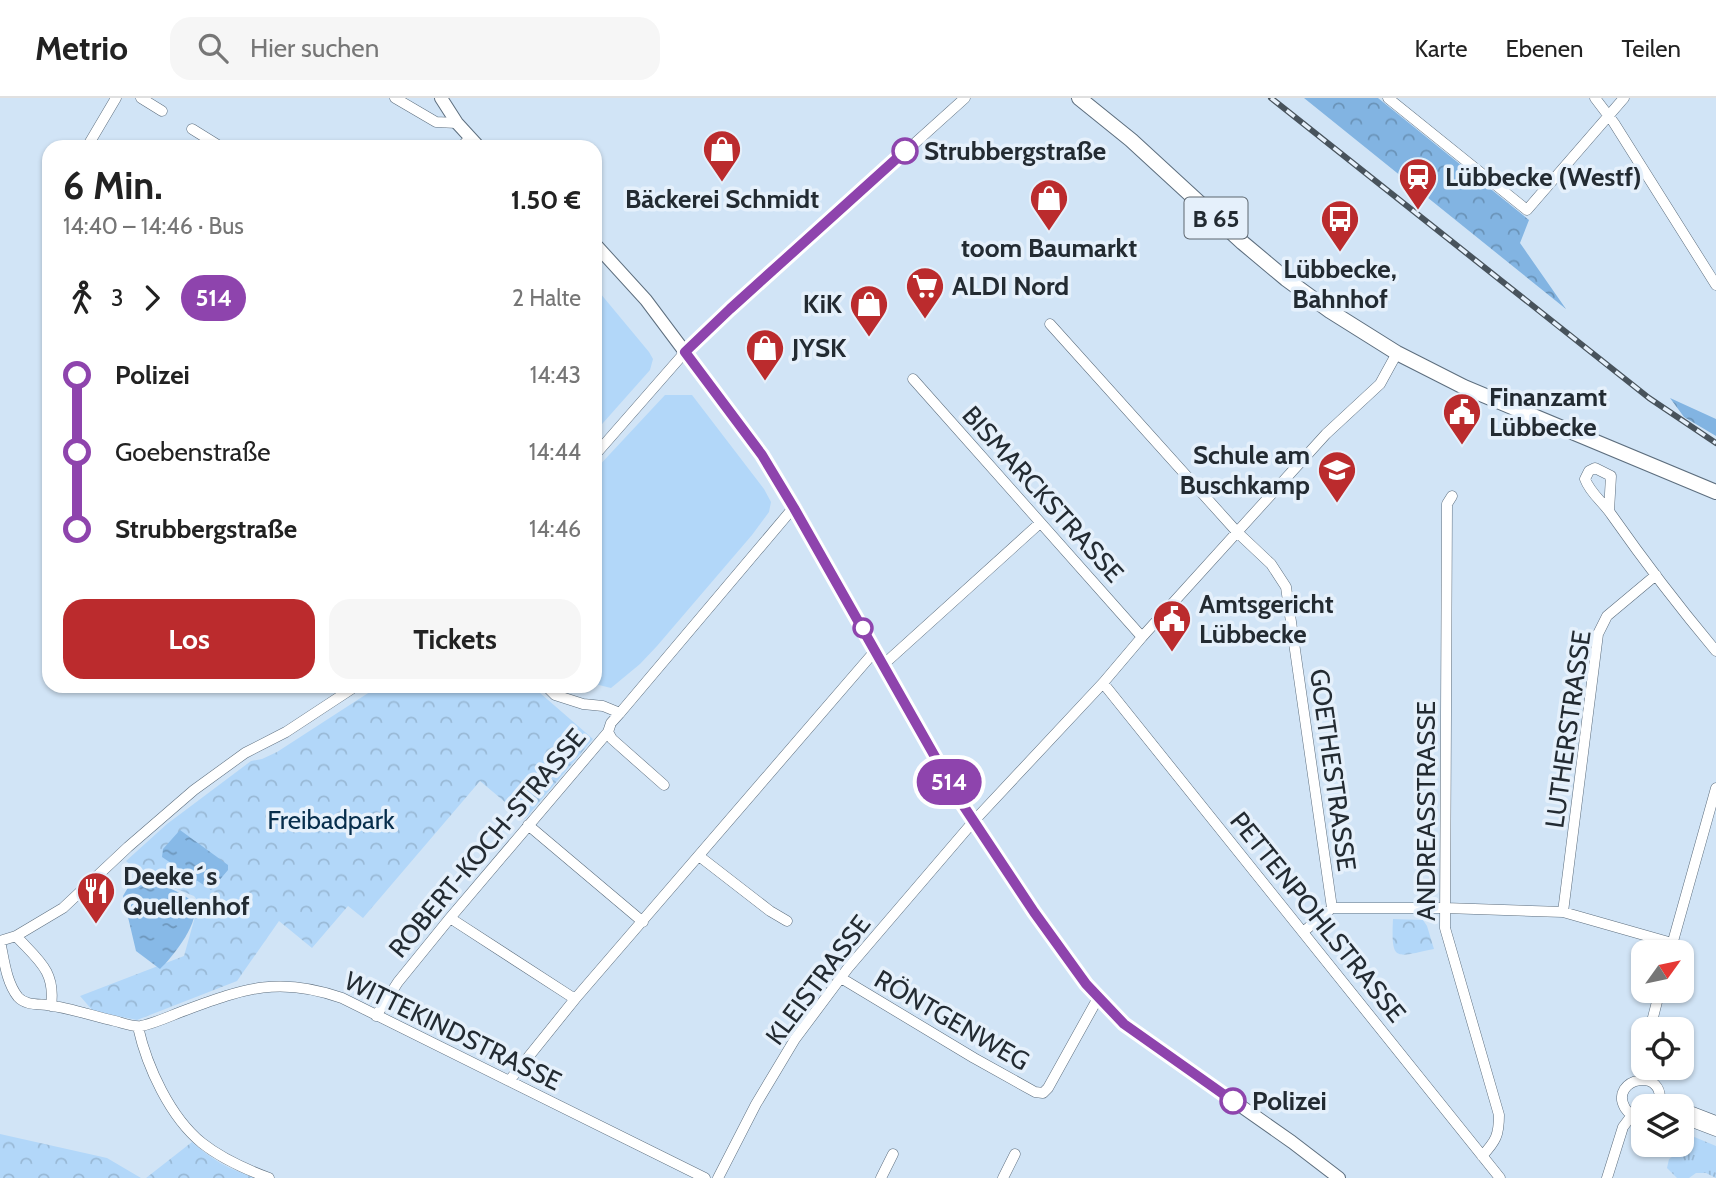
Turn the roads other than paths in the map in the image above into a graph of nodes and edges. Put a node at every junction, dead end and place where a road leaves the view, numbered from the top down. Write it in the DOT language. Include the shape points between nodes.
graph roads {
  1 [pos="116,98"];
  2 [pos="141,98"];
  3 [pos="396,98"];
  4 [pos="441,98"];
  5 [pos="965,98"];
  6 [pos="1079,98"];
  7 [pos="1388,98"];
  8 [pos="1595,98"];
  9 [pos="1624,98"];
  10 [pos="162,111"];
  11 [pos="1609,116"];
  12 [pos="457,124"];
  13 [pos="192,130"];
  14 [pos="91,140"];
  15 [pos="209,140"];
  16 [pos="467,140"];
  17 [pos="602,252"];
  18 [pos="1716,285"];
  19 [pos="1050,324"];
  20 [pos="685,352"];
  21 [pos="1397,353"];
  22 [pos="913,379"];
  23 [pos="602,447"];
  24 [pos="1716,492"];
  25 [pos="1452,496"];
  26 [pos="794,508"];
  27 [pos="1609,512"];
  28 [pos="1041,523"];
  29 [pos="1237,532"];
  30 [pos="1656,575"];
  31 [pos="1142,637"];
  32 [pos="875,651"];
  33 [pos="1716,651"];
  34 [pos="883,665"];
  35 [pos="1104,682"];
  36 [pos="345,693"];
  37 [pos="553,693"];
  38 [pos="620,713"];
  39 [pos="608,733"];
  40 [pos="664,785"];
  41 [pos="1716,788"];
  42 [pos="973,822"];
  43 [pos="528,825"];
  44 [pos="699,856"];
  45 [pos="1332,908"];
  46 [pos="1445,908"];
  47 [pos="1563,912"];
  48 [pos="450,918"];
  49 [pos="787,921"];
  50 [pos="643,922"];
  51 [pos="1303,932"];
  52 [pos="16,936"];
  53 [pos="1647,940"];
  54 [pos="1673,940"];
  55 [pos="0,941"];
  56 [pos="841,978"];
  57 [pos="1098,998"];
  58 [pos="575,999"];
  59 [pos="51,1006"];
  60 [pos="376,1016"];
  61 [pos="138,1027"];
  62 [pos="1638,1080"];
  63 [pos="1647,1080"];
  64 [pos="509,1081"];
  65 [pos="1662,1094"];
  66 [pos="1694,1113"];
  67 [pos="1631,1114"];
  68 [pos="1631,1116"];
  69 [pos="1716,1121"];
  70 [pos="1694,1123"];
  71 [pos="1716,1131"];
  72 [pos="893,1154"];
  73 [pos="1015,1154"];
  74 [pos="1482,1156"];
  75 [pos="269,1178"];
  76 [pos="705,1178"];
  77 [pos="718,1178"];
  78 [pos="881,1178"];
  79 [pos="1003,1178"];
  80 [pos="1339,1178"];
  81 [pos="1500,1178"];
  82 [pos="1607,1178"];
  1 -- 14 [label="street"];
  2 -- 10 [label="street"];
  3 -- 12 [label="street" via="436,122"];
  4 -- 12 [label="street"];
  5 -- 20 [label="street"];
  6 -- 21 [label="main road, B 65" via="1279,273"];
  7 -- 11 [label="street" via="1527,211"];
  8 -- 11 [label="street"];
  9 -- 11 [label="street"];
  11 -- 18 [label="street"];
  12 -- 16 [label="street"];
  13 -- 15 [label="street"];
  17 -- 20 [label="street"];
  19 -- 29 [label="street, GOETHESTRASSE"];
  20 -- 23 [label="street"];
  20 -- 26 [label="street" via="762,455"];
  21 -- 24 [label="main road, B 65" via="1464,387"];
  21 -- 29 [label="street, KLEISTRASSE" via="1380,384 1326,434"];
  22 -- 28 [label="street, BISMARCKSTRASSE"];
  25 -- 46 [label="street, ANDREASSTRASSE" via="1447,504"];
  26 -- 32 [label="street"];
  26 -- 38 [label="street, ROBERT-KOCH-STRASSE"];
  27 -- 30 [label="street"];
  28 -- 31 [label="street, BISMARCKSTRASSE"];
  28 -- 34 [label="street"];
  29 -- 31 [label="street, KLEISTRASSE"];
  29 -- 45 [label="street, GOETHESTRASSE" via="1271,564 1286,587"];
  30 -- 33 [label="street"];
  30 -- 47 [label="street, LUTHERSTRASSE" via="1607,616 1598,634"];
  31 -- 35 [label="street, KLEISTRASSE"];
  32 -- 34 [label="street"];
  32 -- 44 [label="street"];
  34 -- 42 [label="street"];
  35 -- 42 [label="street, KLEISTRASSE"];
  35 -- 51 [label="street, PETTENPOHLSTRASSE"];
  36 -- 52 [label="street" via="245,753 194,790 63,908"];
  37 -- 38 [label="street"];
  38 -- 39 [label="street, ROBERT-KOCH-STRASSE"];
  39 -- 40 [label="street"];
  39 -- 43 [label="street, ROBERT-KOCH-STRASSE"];
  41 -- 54 [label="street"];
  42 -- 56 [label="street, KLEISTRASSE"];
  42 -- 57 [label="street"];
  43 -- 48 [label="street, ROBERT-KOCH-STRASSE"];
  43 -- 50 [label="street"];
  44 -- 49 [label="street"];
  44 -- 50 [label="street"];
  45 -- 46 [label="street"];
  45 -- 51 [label="street"];
  46 -- 47 [label="street"];
  46 -- 74 [label="street, ANDREASSTRASSE" via="1445,928 1499,1115 1499,1131"];
  47 -- 53 [label="street"];
  48 -- 58 [label="street"];
  48 -- 60 [label="street, ROBERT-KOCH-STRASSE"];
  50 -- 58 [label="street"];
  51 -- 74 [label="street, PETTENPOHLSTRASSE"];
  52 -- 55 [label="street"];
  52 -- 59 [label="street" via="50,978"];
  55 -- 59 [label="street" via="17,996 29,1004"];
  56 -- 57 [label="street, RÖNTGENWEG" via="1043,1093"];
  56 -- 77 [label="street, KLEISTRASSE" via="795,1040"];
  57 -- 80 [label="street" via="1124,1024"];
  58 -- 64 [label="street"];
  59 -- 61 [label="street"];
  60 -- 61 [label="street, WITTEKINDSTRASSE" via="322,991 271,986 226,995"];
  60 -- 64 [label="street, WITTEKINDSTRASSE"];
  61 -- 75 [label="street" via="156,1080 176,1114 201,1142"];
  62 -- 67 [label="street" via="1623,1093 1623,1104"];
  63 -- 65 [label="street"];
  64 -- 76 [label="street, WITTEKINDSTRASSE"];
  66 -- 69 [label="street"];
  68 -- 82 [label="street" via="1623,1127"];
  70 -- 71 [label="street"];
  72 -- 78 [label="street"];
  73 -- 79 [label="street"];
  74 -- 81 [label="street, PETTENPOHLSTRASSE"];
}
